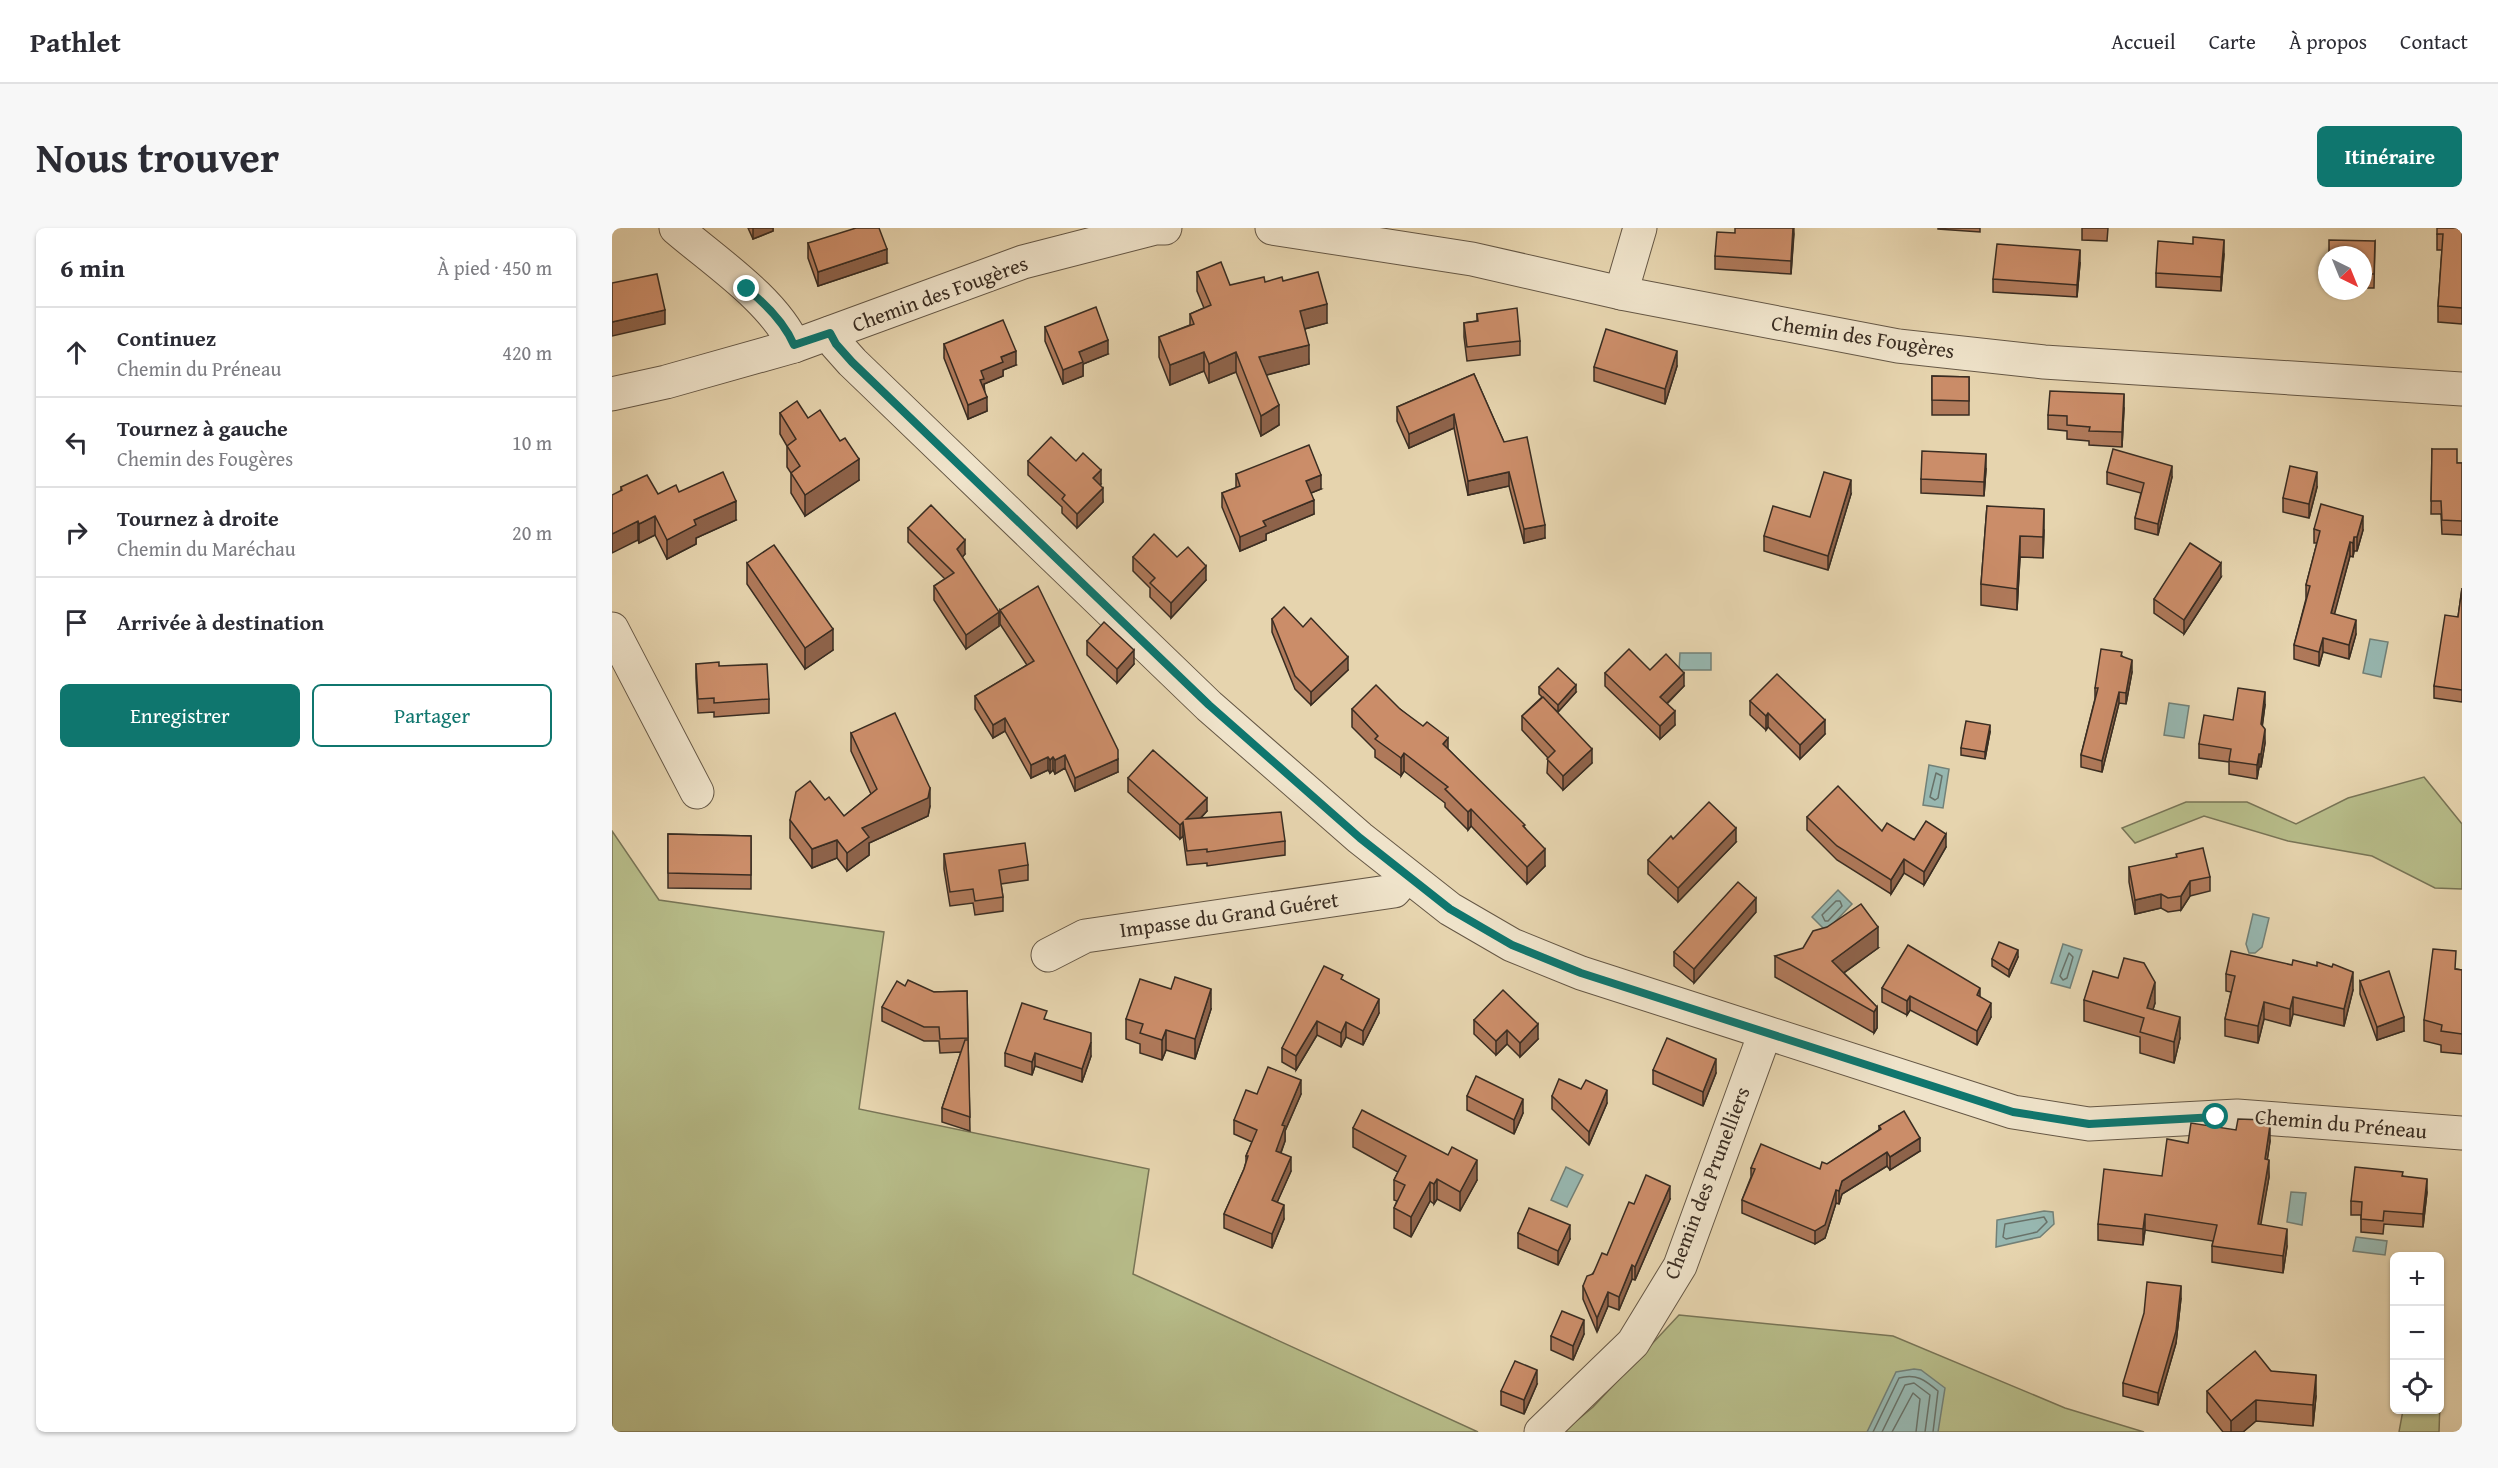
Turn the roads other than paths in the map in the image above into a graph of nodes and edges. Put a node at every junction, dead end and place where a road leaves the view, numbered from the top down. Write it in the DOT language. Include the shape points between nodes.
graph roads {
  1 [pos="676,228"];
  2 [pos="1165,228"];
  3 [pos="1272,228"];
  4 [pos="1640,228"];
  5 [pos="1070,239"];
  6 [pos="1621,293"];
  7 [pos="830,333"];
  8 [pos="794,345"];
  9 [pos="2462,389"];
  10 [pos="612,394"];
  11 [pos="612,629"];
  12 [pos="697,792"];
  13 [pos="1407,876"];
  14 [pos="1048,955"];
  15 [pos="1765,1033"];
  16 [pos="2462,1132"];
  17 [pos="1541,1432"];
  1 -- 8 [label="street" via="765,304"];
  2 -- 5 [label="street, Chemin des Fougères"];
  3 -- 6 [label="street, Chemin des Fougères" via="1472,259"];
  4 -- 6 [label="street"];
  5 -- 7 [label="street, Chemin des Fougères" via="1023,262"];
  6 -- 9 [label="street, Chemin des Fougères" via="1898,346 2044,362"];
  7 -- 8 [label="street, Chemin des Fougères"];
  7 -- 13 [label="street, Chemin du Préneau" via="852,362 1209,705"];
  8 -- 10 [label="street, Chemin des Fougères"];
  11 -- 12 [label="street"];
  13 -- 14 [label="street, Impasse du Grand Guéret" via="1394,891 1085,936"];
  13 -- 15 [label="street, Chemin du Préneau" via="1450,909 1512,945 1581,973"];
  15 -- 16 [label="street, Chemin du Préneau" via="2013,1112 2089,1124 2237,1116"];
  15 -- 17 [label="street, Chemin des Prunelliers" via="1680,1266 1633,1343"];
}
